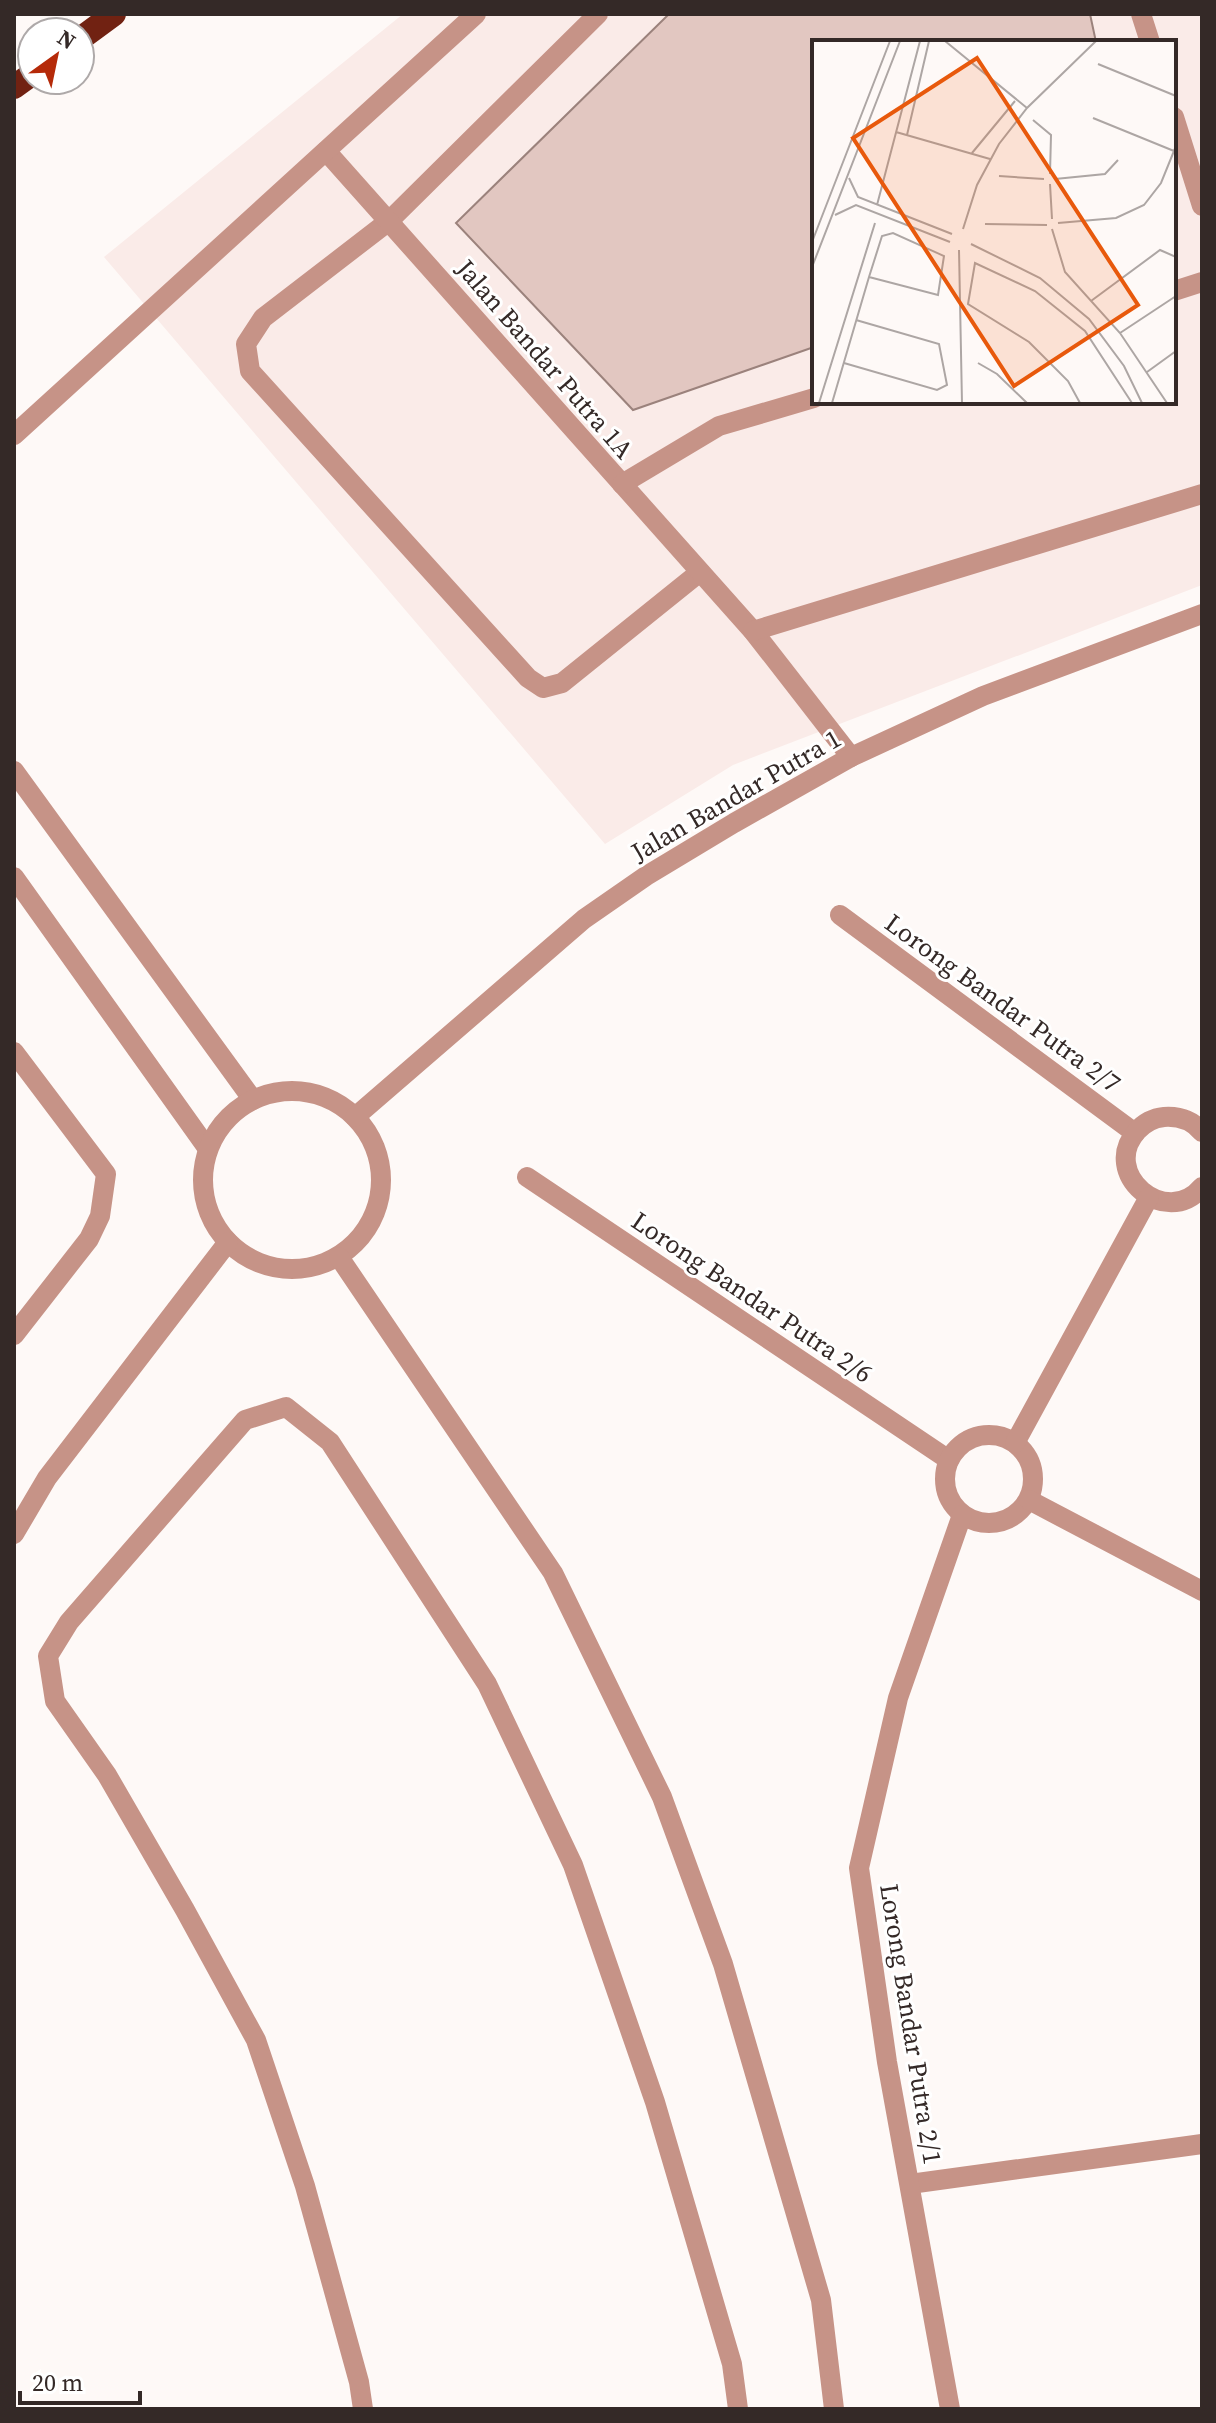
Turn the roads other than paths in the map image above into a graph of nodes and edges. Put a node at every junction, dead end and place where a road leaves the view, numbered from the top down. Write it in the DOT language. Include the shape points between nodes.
graph roads {
  1 [pos="114,14"];
  2 [pos="476,14"];
  3 [pos="598,14"];
  4 [pos="1141,14"];
  5 [pos="96,27"];
  6 [pos="1149,40"];
  7 [pos="1176,123"];
  8 [pos="326,151"];
  9 [pos="1202,206"];
  10 [pos="389,221"];
  11 [pos="1202,282"];
  12 [pos="1176,290"];
  13 [pos="812,399"];
  14 [pos="14,435"];
  15 [pos="622,484"];
  16 [pos="1202,494"];
  17 [pos="700,572"];
  18 [pos="1202,614"];
  19 [pos="753,631"];
  20 [pos="851,757"];
  21 [pos="14,771"];
  22 [pos="14,877"];
  23 [pos="840,915"];
  24 [pos="14,1052"];
  25 [pos="253,1100"];
  26 [pos="355,1117"];
  27 [pos="1201,1126"];
  28 [pos="1135,1133"];
  29 [pos="208,1149"];
  30 [pos="527,1177"];
  31 [pos="1202,1187"];
  32 [pos="1149,1197"];
  33 [pos="228,1242"];
  34 [pos="339,1257"];
  35 [pos="14,1335"];
  36 [pos="1015,1443"];
  37 [pos="949,1460"];
  38 [pos="1029,1500"];
  39 [pos="962,1515"];
  40 [pos="14,1534"];
  41 [pos="1202,1591"];
  42 [pos="1202,2144"];
  43 [pos="910,2184"];
  44 [pos="363,2409"];
  45 [pos="738,2409"];
  46 [pos="834,2409"];
  47 [pos="950,2409"];
  1 -- 5 [label="highway"];
  2 -- 8 [label="street"];
  3 -- 10 [label="street"];
  4 -- 6 [label="street"];
  7 -- 9 [label="street"];
  8 -- 10 [label="street, Jalan Bandar Putra 1A"];
  8 -- 14 [label="street"];
  10 -- 15 [label="street, Jalan Bandar Putra 1A"];
  10 -- 17 [label="street" via="263,318 246,344 250,371 528,678 543,688 562,683"];
  11 -- 12 [label="street"];
  13 -- 15 [label="street" via="719,426"];
  15 -- 17 [label="street, Jalan Bandar Putra 1A"];
  16 -- 19 [label="street"];
  17 -- 19 [label="street, Jalan Bandar Putra 1A"];
  18 -- 20 [label="street, Jalan Bandar Putra 1" via="983,696"];
  19 -- 20 [label="street, Jalan Bandar Putra 1A"];
  20 -- 26 [label="street, Jalan Bandar Putra 1" via="646,876 584,919"];
  21 -- 25 [label="street"];
  22 -- 29 [label="street"];
  23 -- 28 [label="street, Lorong Bandar Putra 2/7"];
  24 -- 35 [label="street" via="106,1174 100,1216 89,1239"];
  25 -- 26 [label="street" via="279,1092 307,1093 333,1101"];
  25 -- 29 [label="street" via="234,1112"];
  26 -- 34 [label="street" via="371,1139 380,1165 381,1192 374,1218"];
  27 -- 28 [label="street" via="1158,1117"];
  28 -- 32 [label="street" via="1128,1145 1129,1175"];
  29 -- 33 [label="street" via="204,1199"];
  30 -- 37 [label="street, Lorong Bandar Putra 2/6"];
  31 -- 32 [label="street" via="1175,1202"];
  32 -- 36 [label="street"];
  33 -- 34 [label="street" via="252,1260 281,1269 311,1268"];
  33 -- 40 [label="street" via="47,1478"];
  34 -- 46 [label="street" via="553,1573 662,1797 723,1964 821,2300"];
  36 -- 37 [label="street" via="977,1436"];
  36 -- 38 [label="street" via="1030,1463"];
  37 -- 39 [label="street" via="944,1487"];
  38 -- 39 [label="street" via="1007,1520 992,1524"];
  38 -- 41 [label="street"];
  39 -- 43 [label="street, Lorong Bandar Putra 2/1" via="898,1698 859,1868"];
  42 -- 43 [label="street"];
  43 -- 47 [label="street, Lorong Bandar Putra 2/1"];
  44 -- 45 [label="street" via="305,2186 256,2040 115,1788 55,1701 48,1656 69,1622 245,1420 286,1407 330,1442 487,1684 573,1865 655,2102 732,2364"];
}
